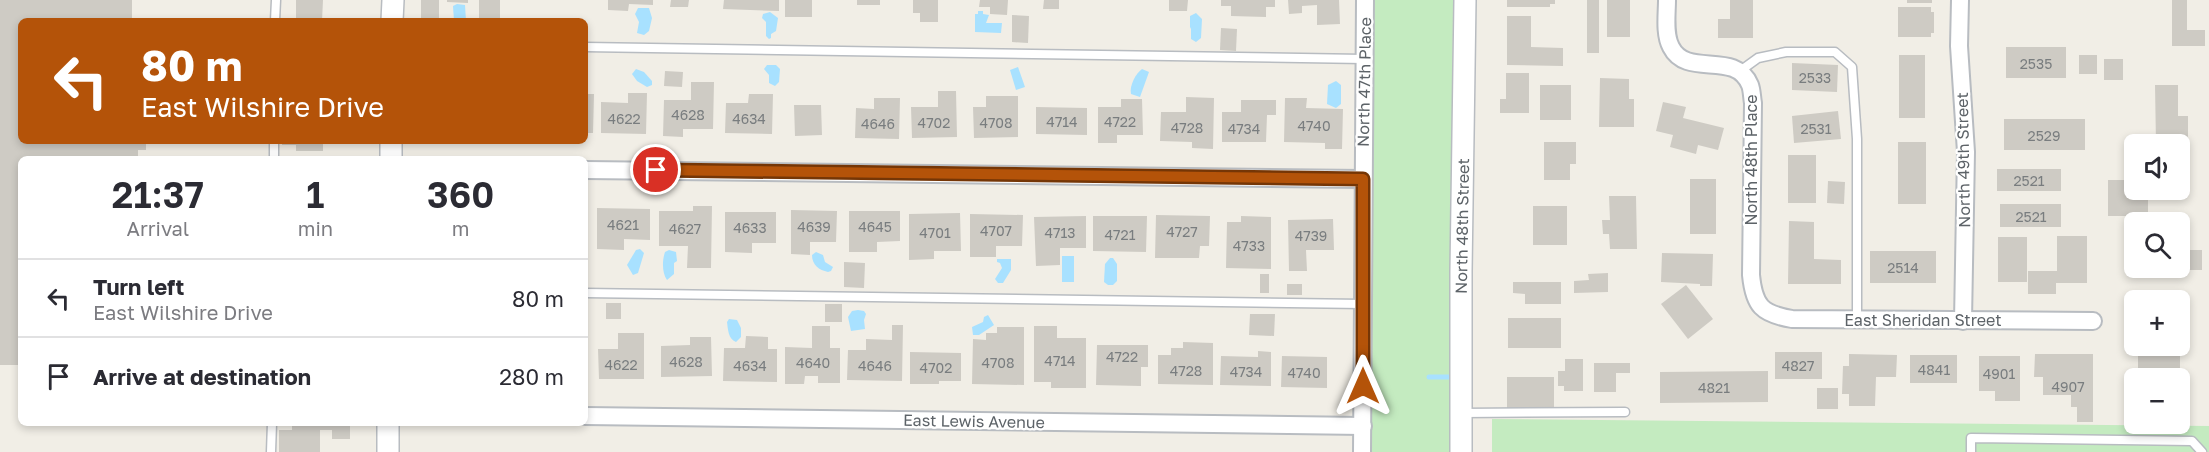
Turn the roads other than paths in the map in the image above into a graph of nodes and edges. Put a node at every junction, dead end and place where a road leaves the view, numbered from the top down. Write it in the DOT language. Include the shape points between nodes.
graph roads {
  1 [pos="276,0"];
  2 [pos="393,0"];
  3 [pos="1365,0"];
  4 [pos="1465,0"];
  5 [pos="1667,0"];
  6 [pos="1960,0"];
  7 [pos="275,18"];
  8 [pos="392,18"];
  9 [pos="588,47"];
  10 [pos="1364,58"];
  11 [pos="1740,71"];
  12 [pos="588,170"];
  13 [pos="1363,179"];
  14 [pos="588,293"];
  15 [pos="1363,304"];
  16 [pos="1758,305"];
  17 [pos="1857,320"];
  18 [pos="1963,321"];
  19 [pos="2093,321"];
  20 [pos="1625,412"];
  21 [pos="1461,413"];
  22 [pos="588,416"];
  23 [pos="272,426"];
  24 [pos="388,426"];
  25 [pos="1363,426"];
  26 [pos="271,452"];
  27 [pos="388,452"];
  28 [pos="1362,452"];
  29 [pos="1461,452"];
  30 [pos="1971,452"];
  31 [pos="2202,452"];
  1 -- 7 [label="lane"];
  2 -- 8 [label="street"];
  3 -- 10 [label="street, North 47th Place"];
  4 -- 21 [label="street, North 48th Street"];
  5 -- 11 [label="street, North 48th Place" via="1670,46 1680,59 1695,64 1726,65"];
  6 -- 18 [label="street, North 49th Street" via="1966,152"];
  9 -- 10 [label="lane"];
  10 -- 13 [label="street, North 47th Place"];
  11 -- 16 [label="street, North 48th Place" via="1750,84 1753,103 1751,275"];
  11 -- 17 [label="lane" via="1758,58 1786,52 1835,51 1852,67 1857,139"];
  12 -- 13 [label="street"];
  13 -- 15 [label="street, North 47th Place"];
  14 -- 15 [label="lane"];
  15 -- 25 [label="street, North 47th Place"];
  16 -- 17 [label="street, East Sheridan Street" via="1773,316 1792,319"];
  17 -- 18 [label="street, East Sheridan Street"];
  18 -- 19 [label="street, East Sheridan Street"];
  20 -- 21 [label="lane"];
  21 -- 29 [label="street, North 48th Street"];
  22 -- 25 [label="street, East Lewis Avenue"];
  23 -- 26 [label="lane"];
  24 -- 27 [label="street"];
  25 -- 28 [label="street, North 47th Place"];
  30 -- 31 [label="lane" via="1971,438 2192,441"];
}
